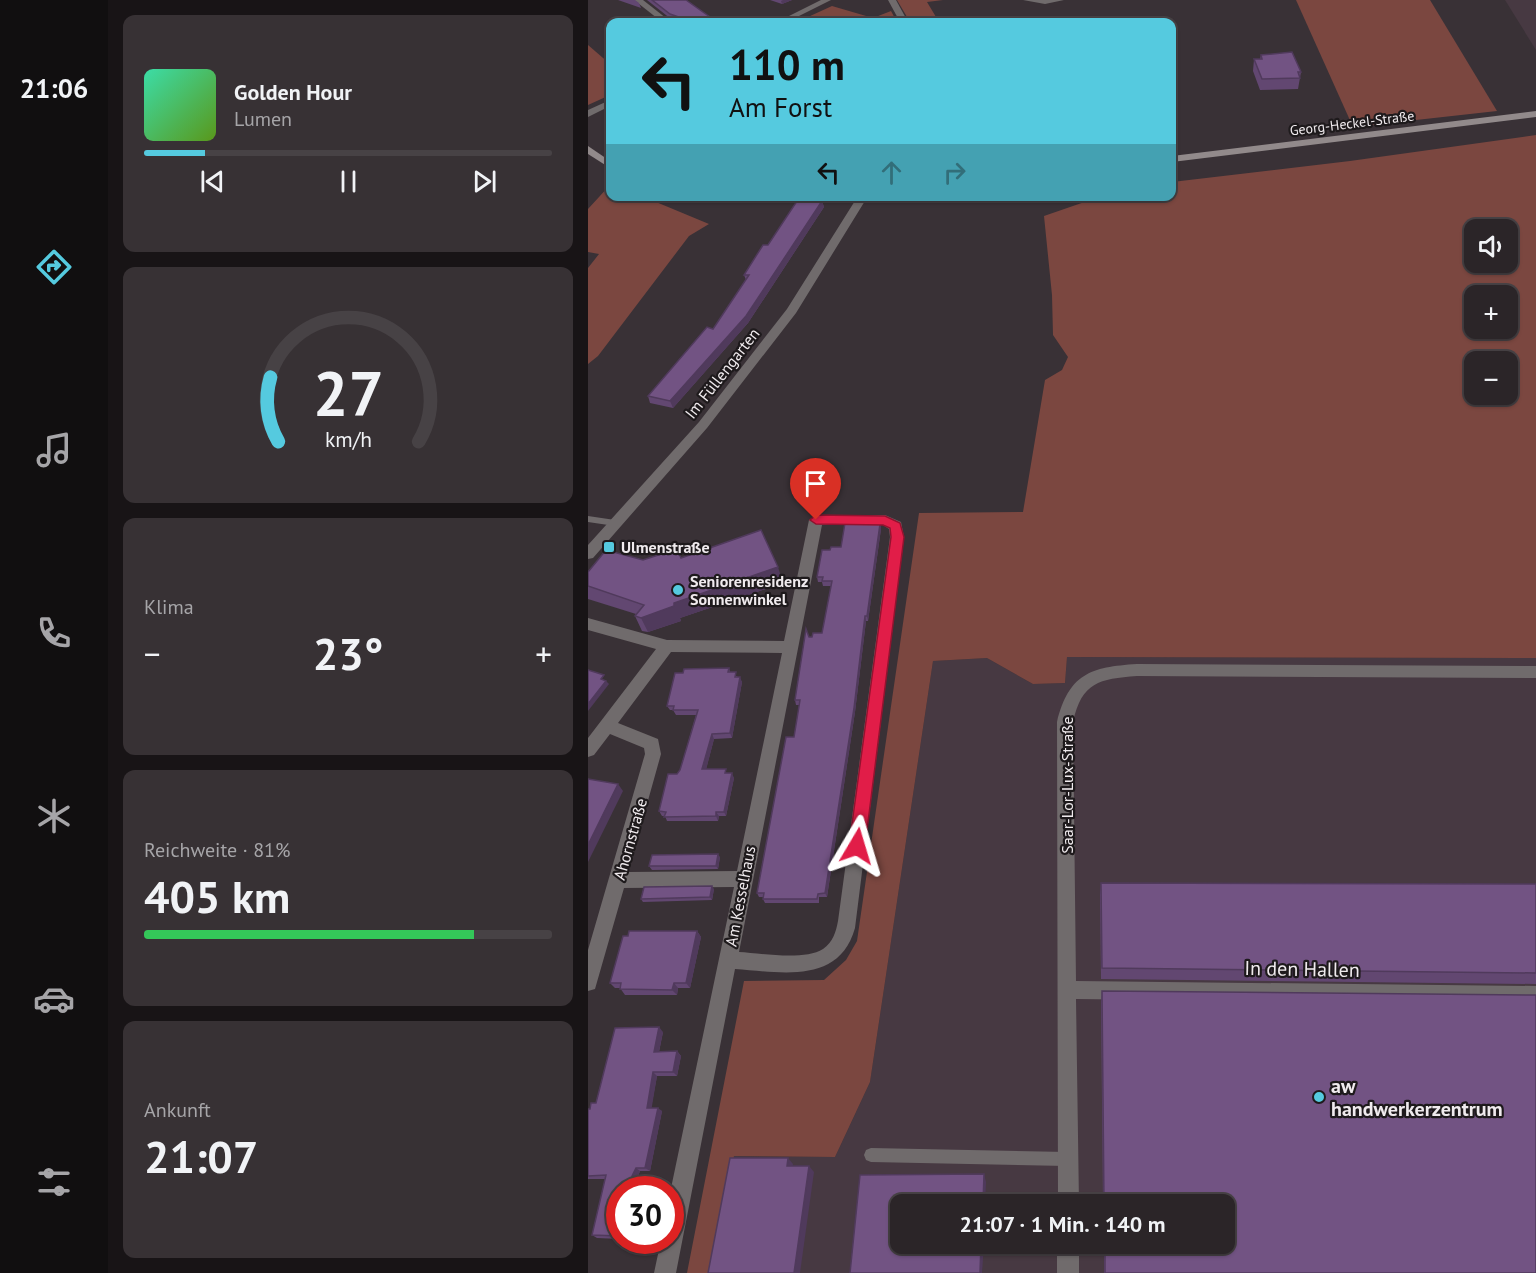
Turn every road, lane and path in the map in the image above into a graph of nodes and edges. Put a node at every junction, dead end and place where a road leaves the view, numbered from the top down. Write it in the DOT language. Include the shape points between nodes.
graph roads {
  1 [pos="638,0"];
  2 [pos="827,0"];
  3 [pos="892,0"];
  4 [pos="1027,0"];
  5 [pos="1060,0"];
  6 [pos="662,18"];
  7 [pos="789,18"];
  8 [pos="902,18"];
  9 [pos="606,105"];
  10 [pos="588,114"];
  11 [pos="1536,114"];
  12 [pos="588,149"];
  13 [pos="1176,159"];
  14 [pos="606,162"];
  15 [pos="860,201"];
  16 [pos="588,519"];
  17 [pos="615,523"];
  18 [pos="588,554"];
  19 [pos="588,624"];
  20 [pos="667,646"];
  21 [pos="789,647"];
  22 [pos="1536,672"];
  23 [pos="606,725"];
  24 [pos="588,750"];
  25 [pos="743,879"];
  26 [pos="619,880"];
  27 [pos="728,960"];
  28 [pos="588,982"];
  29 [pos="1068,990"];
  30 [pos="1536,995"];
  31 [pos="871,1155"];
  32 [pos="1067,1159"];
  33 [pos="1068,1194"];
  34 [pos="1068,1254"];
  35 [pos="665,1273"];
  36 [pos="1068,1273"];
  1 -- 6 [label="street"];
  2 -- 7 [label="street"];
  3 -- 8 [label="street"];
  4 -- 5 [label="street"];
  9 -- 10 [label="street"];
  11 -- 13 [label="street, Georg-Heckel-Straße"];
  12 -- 14 [label="street"];
  15 -- 17 [label="street, Im Füllengarten" via="792,311 697,432"];
  16 -- 17 [label="lane"];
  17 -- 18 [label="street, Im Füllengarten"];
  19 -- 20 [label="street"];
  20 -- 21 [label="street"];
  20 -- 23 [label="street"];
  21 -- 25 [label="street, Am Kesselhaus"];
  21 -- 27 [label="street, Am Kesselhaus" via="816,520 885,520 896,526 850,893 840,945 828,958 813,963"];
  22 -- 29 [label="street, Saar-Lor-Lux-Straße" via="1137,670 1102,672 1087,680 1069,702 1065,722"];
  23 -- 24 [label="street"];
  23 -- 26 [label="street, Ahornstraße" via="652,744 653,754"];
  25 -- 26 [label="street"];
  25 -- 27 [label="street, Am Kesselhaus"];
  26 -- 28 [label="street, Ahornstraße"];
  27 -- 35 [label="street, Am Kesselhaus"];
  29 -- 30 [label="street, In den Hallen"];
  29 -- 32 [label="street, Saar-Lor-Lux-Straße"];
  31 -- 32 [label="lane"];
  32 -- 33 [label="street, Saar-Lor-Lux-Straße"];
  34 -- 36 [label="street"];
}
